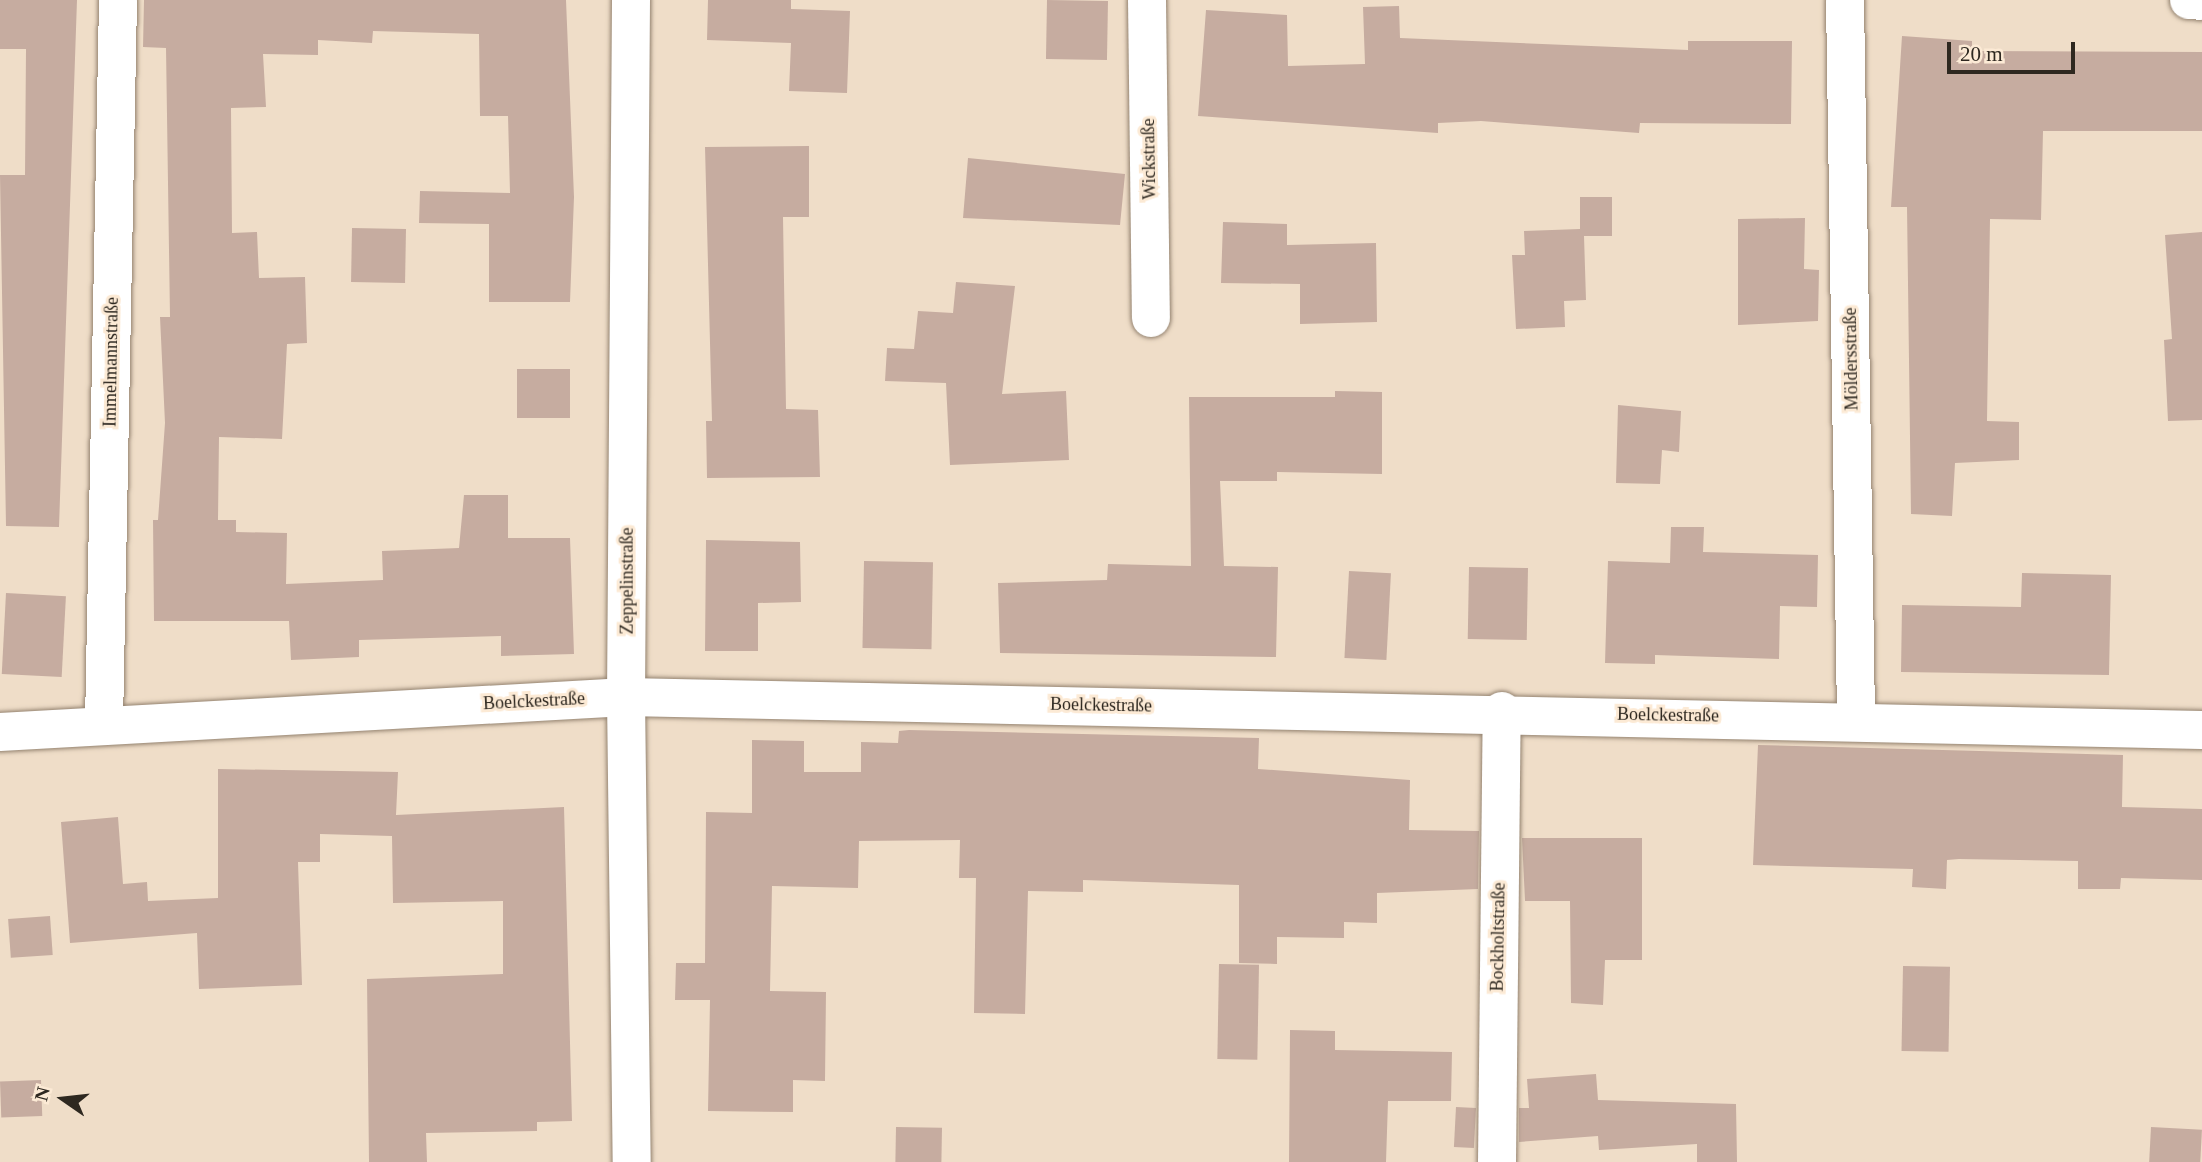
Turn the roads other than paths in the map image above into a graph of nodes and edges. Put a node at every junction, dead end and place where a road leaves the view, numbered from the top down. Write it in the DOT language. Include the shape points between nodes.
graph roads {
  1 [pos="118,0"];
  2 [pos="631,0"];
  3 [pos="1147,0"];
  4 [pos="1845,0"];
  5 [pos="2189,0"];
  6 [pos="2202,1"];
  7 [pos="1151,317"];
  8 [pos="626,697"];
  9 [pos="1502,712"];
  10 [pos="1856,719"];
  11 [pos="104,723"];
  12 [pos="2202,730"];
  13 [pos="0,732"];
  14 [pos="632,1162"];
  15 [pos="1497,1162"];
  1 -- 11 [label="street, Immelmannstraße"];
  2 -- 8 [label="street, Zeppelinstraße"];
  3 -- 7 [label="street, Wickstraße"];
  4 -- 10 [label="street, Möldersstraße"];
  5 -- 6 [label="street"];
  8 -- 9 [label="street, Boelckestraße"];
  8 -- 11 [label="street, Boelckestraße"];
  8 -- 14 [label="street, Zeppelinstraße"];
  9 -- 10 [label="street, Boelckestraße"];
  9 -- 15 [label="street, Bockholtstraße"];
  10 -- 12 [label="street, Boelckestraße"];
  11 -- 13 [label="street, Boelckestraße"];
}
